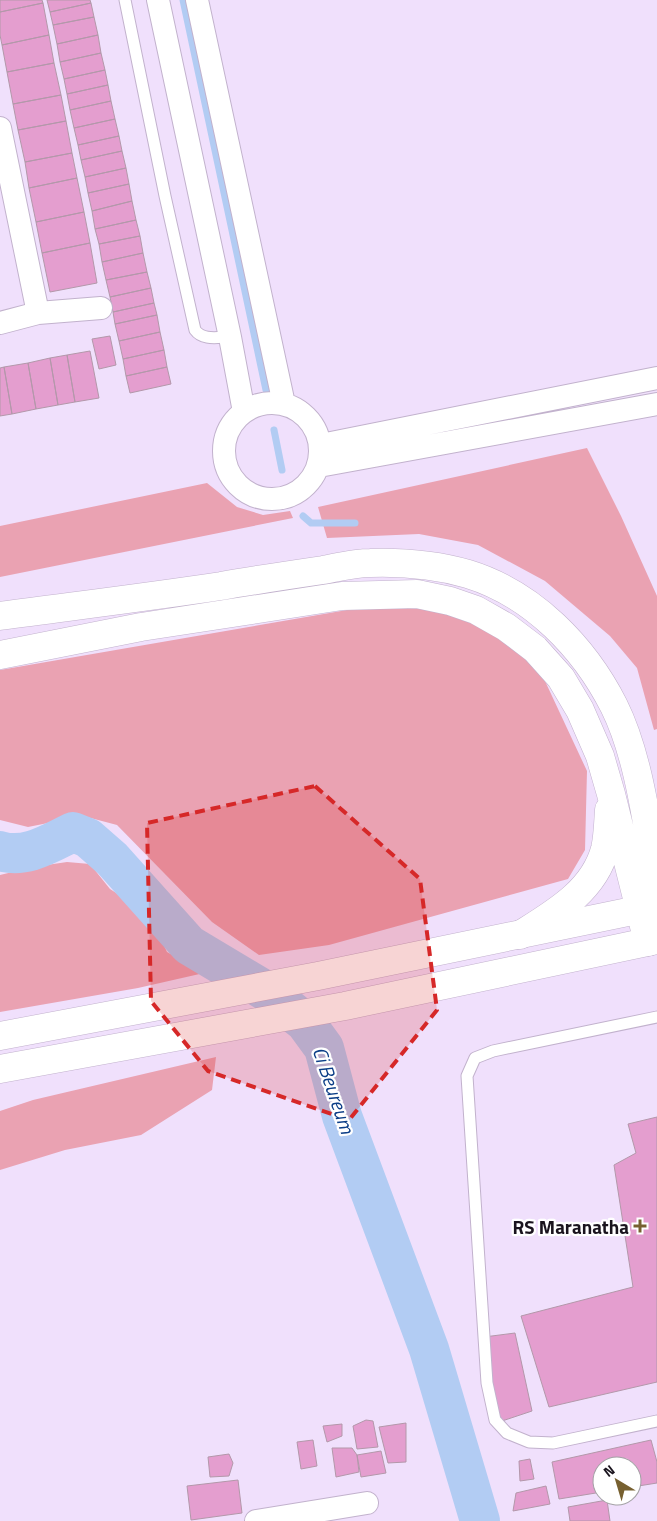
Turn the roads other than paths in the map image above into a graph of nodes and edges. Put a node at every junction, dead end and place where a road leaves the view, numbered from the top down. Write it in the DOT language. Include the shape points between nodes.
graph roads {
  1 [pos="125,0"];
  2 [pos="158,0"];
  3 [pos="197,0"];
  4 [pos="0,128"];
  5 [pos="100,308"];
  6 [pos="38,313"];
  7 [pos="0,323"];
  8 [pos="230,337"];
  9 [pos="656,382"];
  10 [pos="284,404"];
  11 [pos="657,404"];
  12 [pos="244,412"];
  13 [pos="320,456"];
  14 [pos="0,616"];
  15 [pos="0,655"];
  16 [pos="611,794"];
  17 [pos="642,798"];
  18 [pos="657,820"];
  19 [pos="657,880"];
  20 [pos="649,908"];
  21 [pos="520,935"];
  22 [pos="653,941"];
  23 [pos="657,1017"];
  24 [pos="0,1036"];
  25 [pos="0,1069"];
  26 [pos="657,1421"];
  27 [pos="367,1503"];
  28 [pos="256,1521"];
  1 -- 8 [label="lane" via="195,330 204,337"];
  2 -- 8 [label="street"];
  3 -- 10 [label="street"];
  4 -- 6 [label="street"];
  5 -- 6 [label="street"];
  6 -- 7 [label="street"];
  8 -- 12 [label="street"];
  9 -- 13 [label="street"];
  10 -- 12 [label="street" via="263,404"];
  10 -- 13 [label="street" via="302,412 315,427"];
  11 -- 13 [label="street"];
  12 -- 13 [label="street" via="228,432 224,457 232,480 255,497 284,499 308,484"];
  14 -- 17 [label="main road" via="368,563 422,565 468,574 498,586 528,604 559,629 588,661 614,707 630,747"];
  15 -- 16 [label="main road" via="141,627 342,596 417,594 450,601 476,610 506,627 535,649 561,678 580,710 600,756"];
  16 -- 20 [label="main road"];
  16 -- 21 [label="main road" via="605,850 592,878 566,906"];
  17 -- 18 [label="main road"];
  17 -- 19 [label="main road"];
  20 -- 21 [label="main road"];
  20 -- 22 [label="main road"];
  21 -- 24 [label="main road"];
  22 -- 25 [label="main road" via="345,1006"];
  23 -- 26 [label="lane" via="493,1051 475,1058 467,1076 486,1374 495,1420 507,1433 529,1442 553,1443"];
  27 -- 28 [label="street"];
}
